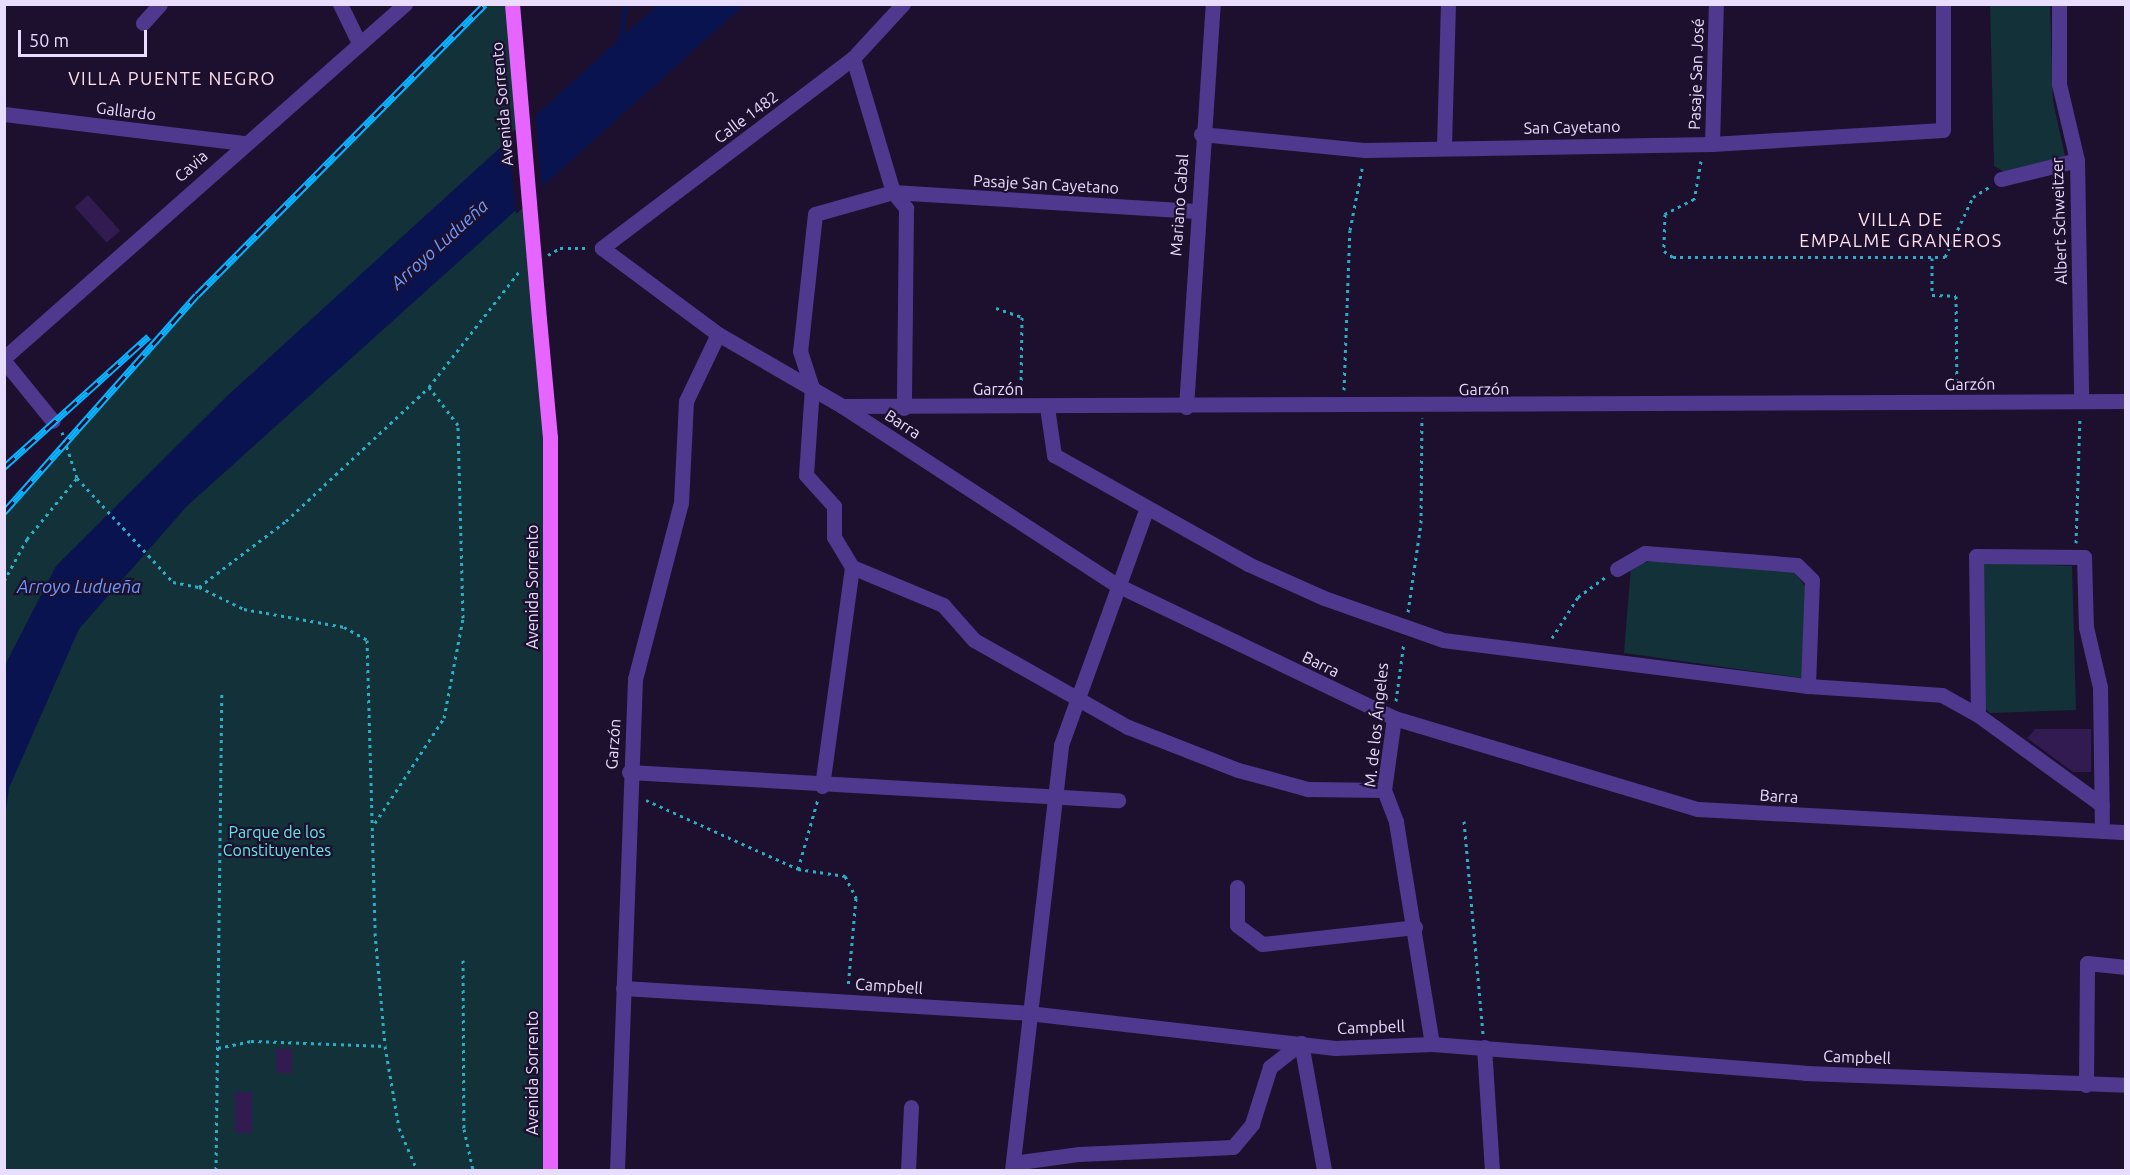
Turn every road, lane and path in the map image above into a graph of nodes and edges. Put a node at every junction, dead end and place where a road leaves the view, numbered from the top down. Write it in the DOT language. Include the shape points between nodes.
graph roads {
  1 [pos="160,4"];
  2 [pos="340,4"];
  3 [pos="405,4"];
  4 [pos="512,4"];
  5 [pos="903,4"];
  6 [pos="1213,4"];
  7 [pos="1448,4"];
  8 [pos="1716,4"];
  9 [pos="1943,4"];
  10 [pos="2059,4"];
  11 [pos="143,23"];
  12 [pos="359,43"];
  13 [pos="854,58"];
  14 [pos="4,114"];
  15 [pos="1201,134"];
  16 [pos="243,143"];
  17 [pos="1712,144"];
  18 [pos="1444,147"];
  19 [pos="1365,150"];
  20 [pos="2077,160"];
  21 [pos="2001,179"];
  22 [pos="893,192"];
  23 [pos="1196,211"];
  24 [pos="602,248"];
  25 [pos="1932,258"];
  26 [pos="542,259"];
  27 [pos="523,270"];
  28 [pos="996,308"];
  29 [pos="718,334"];
  30 [pos="4,360"];
  31 [pos="429,387"];
  32 [pos="812,387"];
  33 [pos="2081,401"];
  34 [pos="1958,402"];
  35 [pos="2126,402"];
  36 [pos="842,406"];
  37 [pos="1021,407"];
  38 [pos="1047,407"];
  39 [pos="1186,407"];
  40 [pos="1343,407"];
  41 [pos="904,408"];
  42 [pos="1422,408"];
  43 [pos="53,421"];
  44 [pos="67,438"];
  45 [pos="77,478"];
  46 [pos="1147,508"];
  47 [pos="2076,557"];
  48 [pos="852,567"];
  49 [pos="1617,569"];
  50 [pos="4,581"];
  51 [pos="1117,585"];
  52 [pos="199,587"];
  53 [pos="1406,626"];
  54 [pos="1549,655"];
  55 [pos="1808,686"];
  56 [pos="222,692"];
  57 [pos="1077,694"];
  58 [pos="1978,715"];
  59 [pos="1394,718"];
  60 [pos="629,772"];
  61 [pos="822,786"];
  62 [pos="1384,790"];
  63 [pos="627,792"];
  64 [pos="1056,800"];
  65 [pos="1118,801"];
  66 [pos="2102,805"];
  67 [pos="1464,821"];
  68 [pos="374,825"];
  69 [pos="2102,831"];
  70 [pos="2126,832"];
  71 [pos="798,869"];
  72 [pos="1237,887"];
  73 [pos="1415,927"];
  74 [pos="463,960"];
  75 [pos="2126,967"];
  76 [pos="623,988"];
  77 [pos="847,1001"];
  78 [pos="1028,1013"];
  79 [pos="1301,1043"];
  80 [pos="1432,1044"];
  81 [pos="385,1046"];
  82 [pos="1484,1047"];
  83 [pos="218,1048"];
  84 [pos="2086,1085"];
  85 [pos="2126,1085"];
  86 [pos="911,1107"];
  87 [pos="1012,1167"];
  88 [pos="216,1170"];
  89 [pos="417,1170"];
  90 [pos="473,1170"];
  91 [pos="550,1170"];
  92 [pos="617,1170"];
  93 [pos="908,1170"];
  94 [pos="1324,1170"];
  95 [pos="1492,1170"];
  1 -- 11 [label="street"];
  2 -- 12 [label="street"];
  3 -- 12 [label="street, Cavia"];
  4 -- 91 [label="main road, Avenida Sorrento, bridge" via="550,438"];
  5 -- 13 [label="street, Calle 1482"];
  6 -- 15 [label="street, Mariano Cabal"];
  7 -- 18 [label="street"];
  8 -- 17 [label="street, Pasaje San José"];
  9 -- 17 [label="street, San Cayetano" via="1943,130"];
  10 -- 20 [label="street, Albert Schweitzer" via="2059,84"];
  12 -- 16 [label="street, Cavia"];
  13 -- 22 [label="street"];
  13 -- 24 [label="street, Calle 1482"];
  14 -- 16 [label="street, Gallardo"];
  15 -- 19 [label="street, San Cayetano"];
  15 -- 23 [label="street, Mariano Cabal"];
  16 -- 30 [label="street, Cavia"];
  17 -- 18 [label="street, San Cayetano"];
  17 -- 25 [label="path" via="1701,160 1694,199 1665,214 1664,250 1673,257"];
  18 -- 19 [label="street, San Cayetano"];
  19 -- 40 [label="path" via="1350,230"];
  20 -- 21 [label="street"];
  20 -- 33 [label="street, Albert Schweitzer"];
  21 -- 25 [label="path" via="1973,197 1945,258"];
  22 -- 23 [label="street, Pasaje San Cayetano"];
  22 -- 32 [label="street, Pasaje San Cayetano" via="815,214 800,351"];
  22 -- 41 [label="street" via="906,208"];
  23 -- 39 [label="street, Mariano Cabal"];
  24 -- 26 [label="path" via="560,248"];
  24 -- 29 [label="street, Barra"];
  25 -- 34 [label="path" via="1932,295 1956,296"];
  27 -- 31 [label="path"];
  28 -- 37 [label="path" via="1022,317"];
  29 -- 32 [label="street, Barra"];
  29 -- 60 [label="street, Garzón" via="686,401 681,503 635,679"];
  30 -- 43 [label="street"];
  31 -- 52 [label="path" via="285,521"];
  31 -- 68 [label="path" via="458,425 463,618 444,718"];
  32 -- 36 [label="street, Barra"];
  32 -- 48 [label="street" via="806,475 834,506 834,537"];
  33 -- 34 [label="street, Garzón"];
  33 -- 35 [label="street, Garzón"];
  33 -- 47 [label="path"];
  34 -- 42 [label="street, Garzón"];
  36 -- 41 [label="street, Garzón"];
  36 -- 51 [label="street, Barra"];
  37 -- 38 [label="street, Garzón"];
  37 -- 41 [label="street, Garzón"];
  38 -- 39 [label="street, Garzón"];
  38 -- 46 [label="street" via="1054,455"];
  39 -- 40 [label="street, Garzón"];
  40 -- 42 [label="street, Garzón"];
  42 -- 53 [label="path, M. de los Ángeles" via="1421,523"];
  44 -- 45 [label="path"];
  45 -- 50 [label="path" via="27,539"];
  45 -- 52 [label="path" via="153,566 173,582"];
  46 -- 51 [label="street"];
  46 -- 53 [label="street" via="1313,593"];
  47 -- 58 [label="street" via="1976,556"];
  47 -- 66 [label="street" via="2084,557 2086,627 2100,687"];
  48 -- 57 [label="street" via="943,605 974,640"];
  48 -- 61 [label="street"];
  49 -- 54 [label="path" via="1578,597 1553,631"];
  49 -- 55 [label="street" via="1645,553 1797,565 1812,580"];
  51 -- 57 [label="street"];
  51 -- 59 [label="street, Barra"];
  52 -- 68 [label="path" via="244,609 344,627 367,640"];
  53 -- 54 [label="street" via="1443,640"];
  53 -- 59 [label="path, M. de los Ángeles"];
  54 -- 55 [label="street"];
  55 -- 58 [label="street" via="1942,695"];
  56 -- 83 [label="path"];
  57 -- 62 [label="street" via="1128,727 1238,770 1308,789"];
  57 -- 64 [label="street" via="1061,745"];
  58 -- 66 [label="street"];
  59 -- 62 [label="street, M. de los Ángeles"];
  59 -- 69 [label="street, Barra" via="1698,809"];
  60 -- 61 [label="street"];
  60 -- 63 [label="street, Garzón"];
  61 -- 64 [label="street"];
  61 -- 71 [label="path"];
  62 -- 73 [label="street, M. de los Ángeles"];
  63 -- 71 [label="path"];
  63 -- 76 [label="street, Garzón"];
  64 -- 65 [label="street"];
  64 -- 78 [label="street"];
  66 -- 69 [label="street"];
  67 -- 82 [label="path"];
  68 -- 81 [label="path"];
  69 -- 70 [label="street, Barra"];
  71 -- 77 [label="path" via="845,876 856,898"];
  72 -- 73 [label="street" via="1237,925 1262,944"];
  73 -- 80 [label="street, M. de los Ángeles"];
  74 -- 90 [label="path" via="464,1129"];
  75 -- 84 [label="street" via="2087,963"];
  76 -- 77 [label="street, Campbell"];
  76 -- 92 [label="street, Garzón"];
  77 -- 78 [label="street, Campbell"];
  78 -- 79 [label="street, Campbell"];
  78 -- 87 [label="street"];
  79 -- 80 [label="street, Campbell" via="1335,1048"];
  79 -- 87 [label="street" via="1270,1067 1252,1124 1233,1147 1078,1154"];
  79 -- 94 [label="street"];
  80 -- 82 [label="street, Campbell"];
  81 -- 83 [label="path" via="251,1041"];
  81 -- 89 [label="path" via="399,1128"];
  82 -- 84 [label="street, Campbell" via="1805,1073"];
  82 -- 95 [label="street"];
  83 -- 88 [label="path"];
  84 -- 85 [label="street, Campbell"];
  86 -- 93 [label="street"];
}
